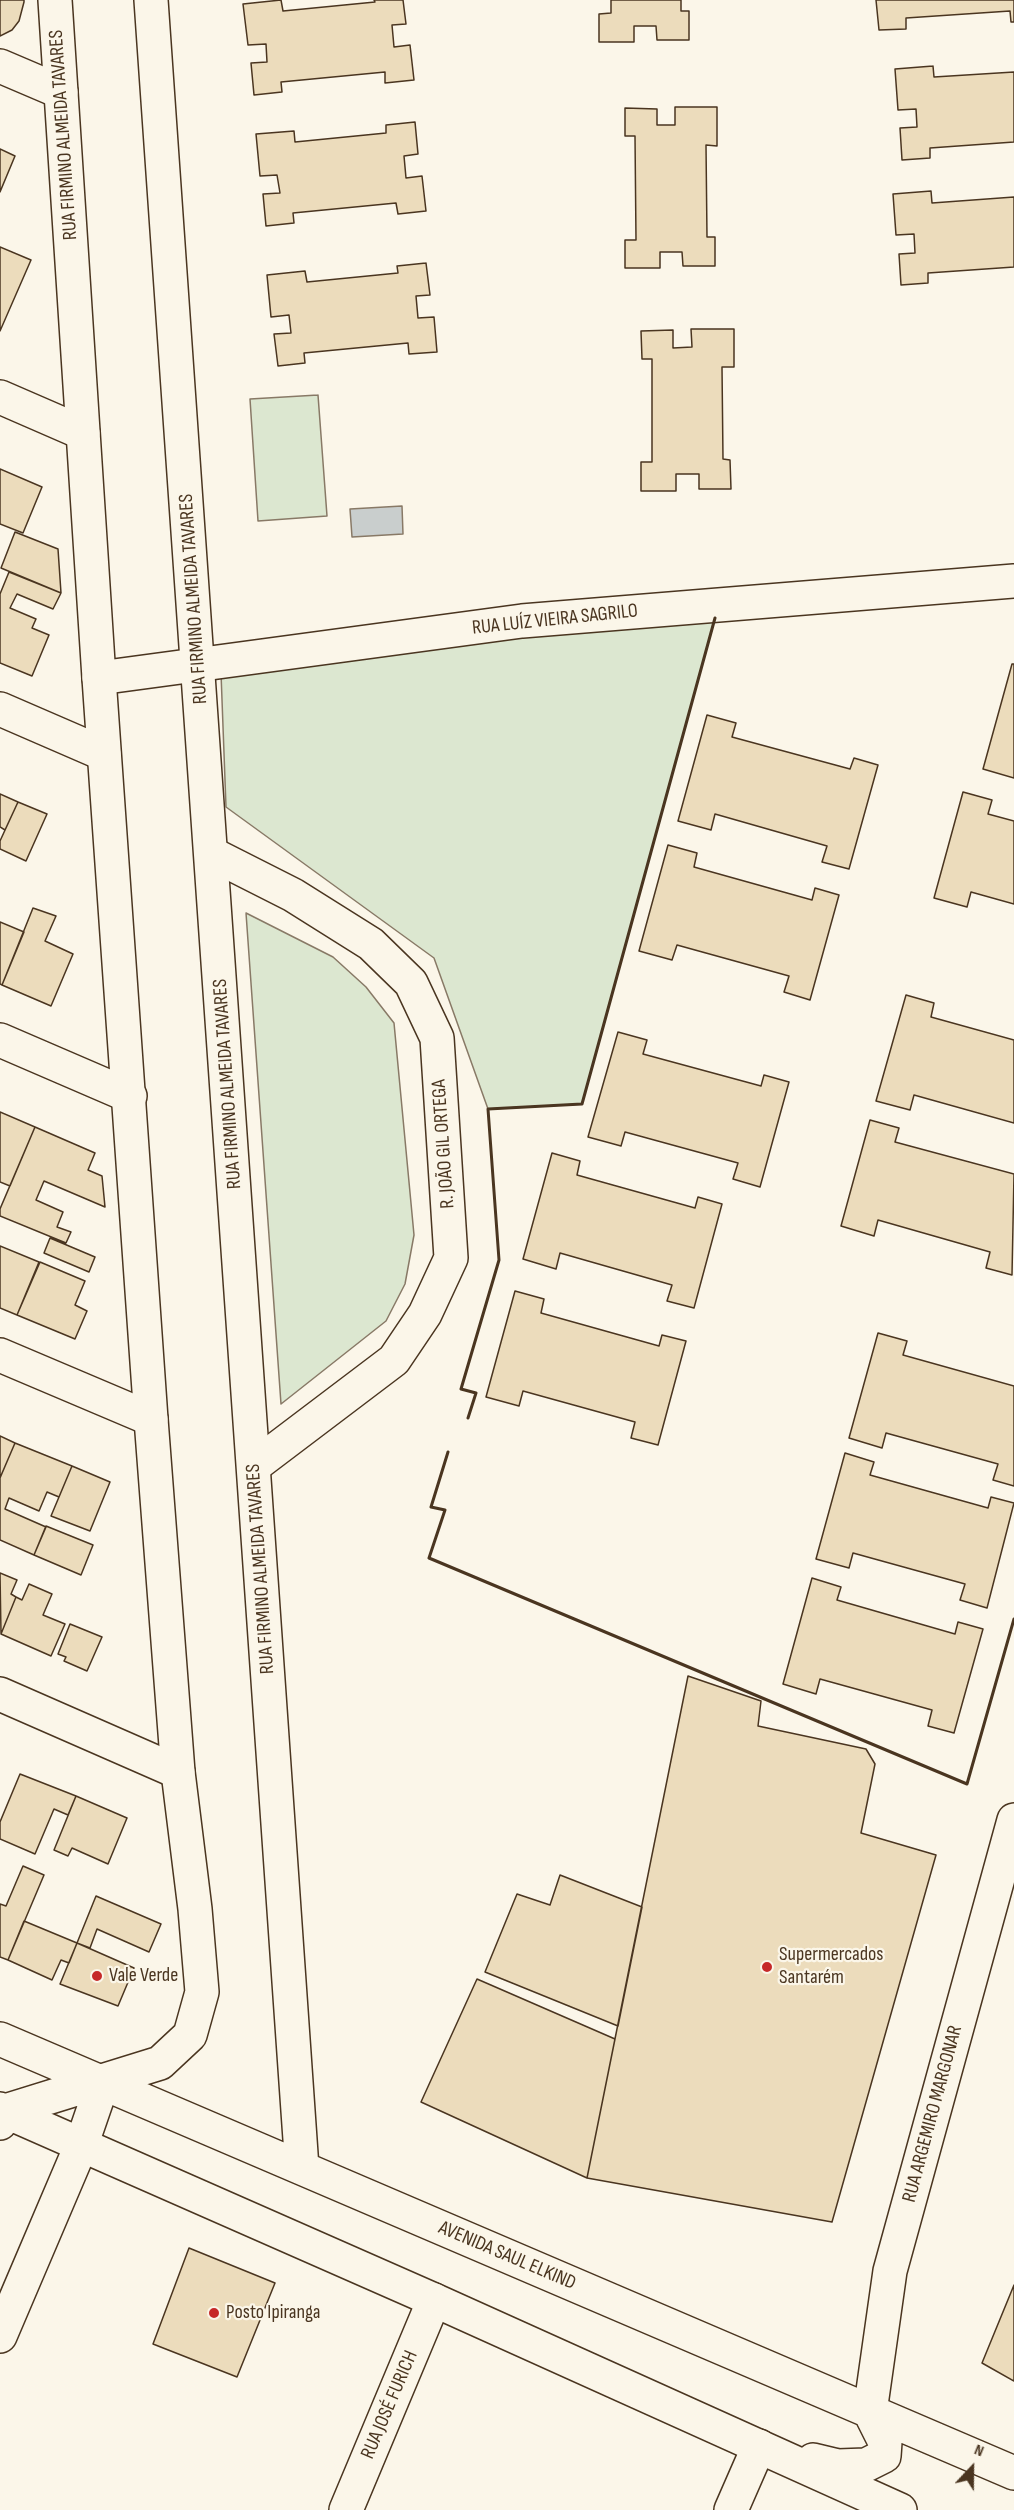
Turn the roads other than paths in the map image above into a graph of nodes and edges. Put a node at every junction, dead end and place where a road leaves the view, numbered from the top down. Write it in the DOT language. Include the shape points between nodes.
graph roads {
  1 [pos="55,0"];
  2 [pos="151,0"];
  3 [pos="0,66"];
  4 [pos="61,92"];
  5 [pos="0,396"];
  6 [pos="83,433"];
  7 [pos="1014,581"];
  8 [pos="199,666"];
  9 [pos="99,678"];
  10 [pos="0,709"];
  11 [pos="104,754"];
  12 [pos="212,854"];
  13 [pos="0,1040"];
  14 [pos="130,1096"];
  15 [pos="0,1355"];
  16 [pos="151,1419"];
  17 [pos="254,1466"];
  18 [pos="0,1694"];
  19 [pos="178,1772"];
  20 [pos="1014,1820"];
  21 [pos="1004,1902"];
  22 [pos="0,2039"];
  23 [pos="103,2082"];
  24 [pos="2,2114"];
  25 [pos="81,2146"];
  26 [pos="302,2168"];
  27 [pos="434,2300"];
  28 [pos="0,2336"];
  29 [pos="870,2412"];
  30 [pos="759,2446"];
  31 [pos="1014,2473"];
  32 [pos="346,2510"];
  33 [pos="731,2510"];
  34 [pos="900,2510"];
  1 -- 4 [label="street, RUA FIRMINO ALMEIDA TAVARES"];
  2 -- 8 [label="street, RUA FIRMINO ALMEIDA TAVARES"];
  3 -- 4 [label="street"];
  4 -- 6 [label="street, RUA FIRMINO ALMEIDA TAVARES"];
  5 -- 6 [label="street"];
  6 -- 9 [label="street, RUA FIRMINO ALMEIDA TAVARES"];
  7 -- 8 [label="street, RUA LUÍZ VIEIRA SAGRILO" via="522,621"];
  8 -- 9 [label="street, RUA LUÍZ VIEIRA SAGRILO"];
  8 -- 12 [label="street, RUA FIRMINO ALMEIDA TAVARES"];
  9 -- 11 [label="street, RUA FIRMINO ALMEIDA TAVARES"];
  10 -- 11 [label="street"];
  11 -- 14 [label="street, RUA FIRMINO ALMEIDA TAVARES"];
  12 -- 17 [label="street, RUA FIRMINO ALMEIDA TAVARES"];
  12 -- 17 [label="street, R. JOÃO GIL ORTEGA" via="293,895 371,944 411,983 436,1038 451,1258 425,1314 394,1360"];
  13 -- 14 [label="street"];
  14 -- 16 [label="street, RUA FIRMINO ALMEIDA TAVARES"];
  15 -- 16 [label="street"];
  16 -- 19 [label="street, RUA FIRMINO ALMEIDA TAVARES"];
  17 -- 26 [label="street, RUA FIRMINO ALMEIDA TAVARES"];
  18 -- 19 [label="street"];
  19 -- 23 [label="street, RUA FIRMINO ALMEIDA TAVARES" via="202,1992 190,2035 160,2063"];
  20 -- 21 [label="street, RUA ARGEMIRO MARGONAR"];
  21 -- 29 [label="street, RUA ARGEMIRO MARGONAR" via="890,2271"];
  22 -- 23 [label="street, AVENIDA SAUL ELKIND"];
  23 -- 24 [label="street, RUA FIRMINO ALMEIDA TAVARES"];
  23 -- 25 [label="street"];
  23 -- 26 [label="street, AVENIDA SAUL ELKIND"];
  24 -- 25 [label="street"];
  25 -- 27 [label="street"];
  25 -- 28 [label="street"];
  26 -- 29 [label="street, AVENIDA SAUL ELKIND"];
  27 -- 30 [label="street"];
  27 -- 32 [label="street, RUA JOSÉ FURICH"];
  29 -- 30 [label="street" via="885,2442 884,2456 866,2465 838,2466"];
  29 -- 31 [label="street, AVENIDA SAUL ELKIND"];
  30 -- 33 [label="street"];
  30 -- 34 [label="street"];
}
